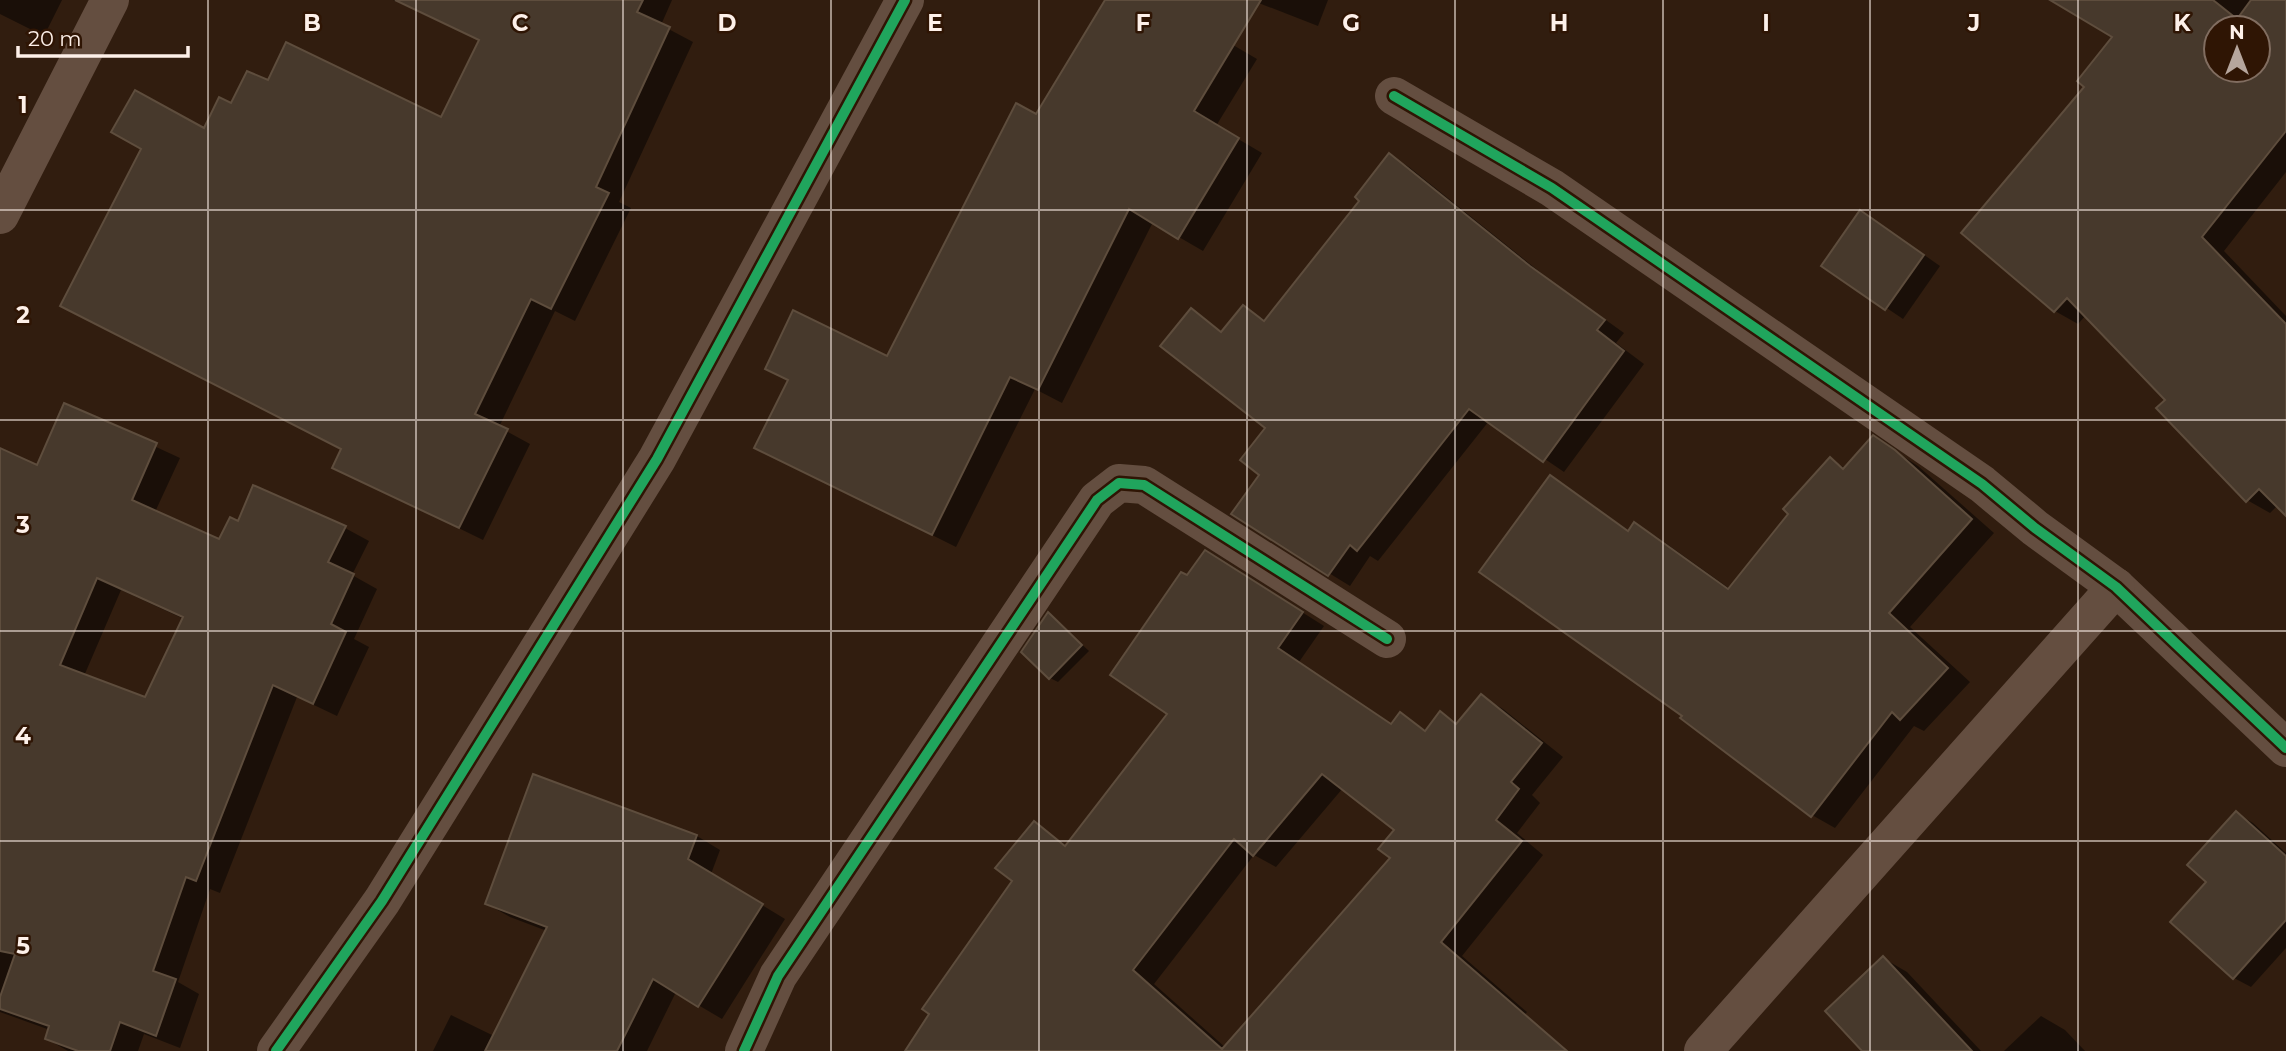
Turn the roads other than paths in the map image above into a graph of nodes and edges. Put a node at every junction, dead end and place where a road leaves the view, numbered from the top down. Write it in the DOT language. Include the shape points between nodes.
graph roads {
  1 [pos="110,0"];
  2 [pos="905,0"];
  3 [pos="1394,96"];
  4 [pos="0,215"];
  5 [pos="2116,587"];
  6 [pos="1387,639"];
  7 [pos="2286,748"];
  8 [pos="276,1051"];
  9 [pos="744,1051"];
  10 [pos="1703,1051"];
  1 -- 4 [label="street"];
  2 -- 8 [label="street" via="657,459 382,901"];
  3 -- 5 [label="street" via="1552,188 1982,484"];
  5 -- 7 [label="street"];
  5 -- 10 [label="street"];
  6 -- 9 [label="street" via="1144,485 1119,483 1097,500 778,976"];
}
